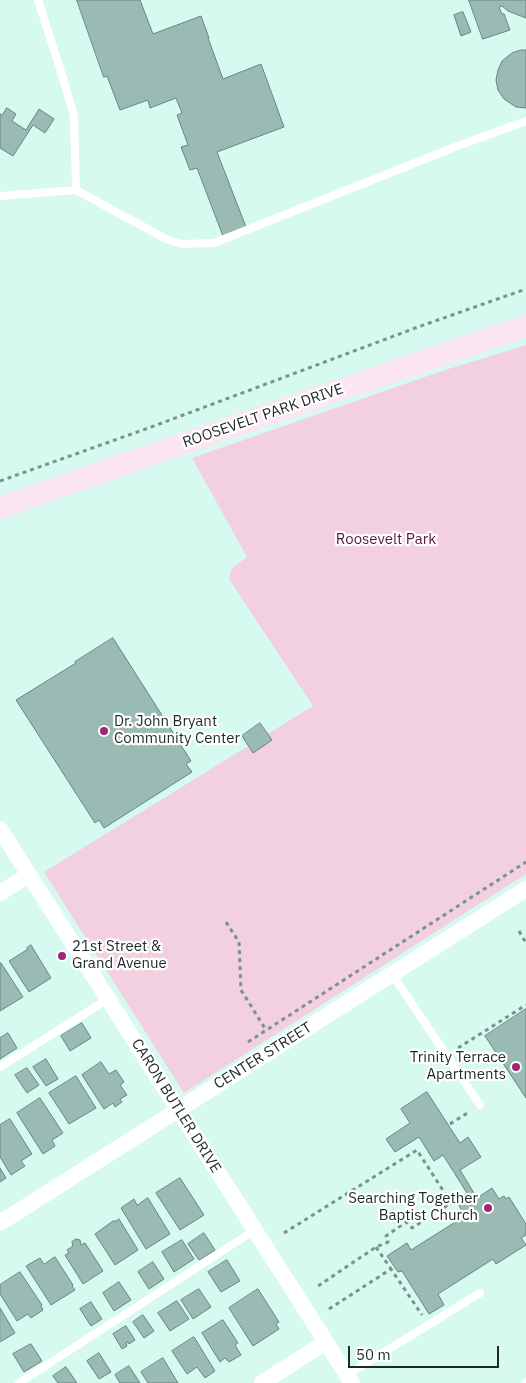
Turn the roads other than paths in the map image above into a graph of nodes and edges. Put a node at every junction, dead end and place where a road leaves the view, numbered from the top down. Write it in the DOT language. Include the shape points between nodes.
graph roads {
  1 [pos="38,0"];
  2 [pos="526,121"];
  3 [pos="76,190"];
  4 [pos="0,196"];
  5 [pos="526,326"];
  6 [pos="0,508"];
  7 [pos="0,829"];
  8 [pos="29,875"];
  9 [pos="526,888"];
  10 [pos="0,893"];
  11 [pos="392,974"];
  12 [pos="108,999"];
  13 [pos="0,1067"];
  14 [pos="480,1105"];
  15 [pos="179,1109"];
  16 [pos="0,1223"];
  17 [pos="255,1230"];
  18 [pos="480,1293"];
  19 [pos="326,1342"];
  20 [pos="350,1379"];
  21 [pos="19,1383"];
  22 [pos="262,1383"];
  1 -- 3 [label="lane" via="74,116"];
  2 -- 3 [label="lane" via="214,243 182,244 166,238"];
  3 -- 4 [label="lane"];
  5 -- 6 [label="street, ROOSEVELT PARK DRIVE"];
  7 -- 8 [label="street, CARON BUTLER DRIVE"];
  8 -- 10 [label="street"];
  8 -- 12 [label="street, CARON BUTLER DRIVE"];
  9 -- 11 [label="street, CENTER STREET"];
  11 -- 14 [label="lane"];
  11 -- 15 [label="street, CENTER STREET"];
  12 -- 13 [label="lane"];
  12 -- 15 [label="street, CARON BUTLER DRIVE"];
  15 -- 16 [label="street, CENTER STREET"];
  15 -- 17 [label="street, CARON BUTLER DRIVE"];
  17 -- 19 [label="street, CARON BUTLER DRIVE"];
  17 -- 21 [label="lane"];
  18 -- 20 [label="lane" via="428,1324"];
  19 -- 20 [label="street, CARON BUTLER DRIVE"];
  19 -- 22 [label="street"];
}
